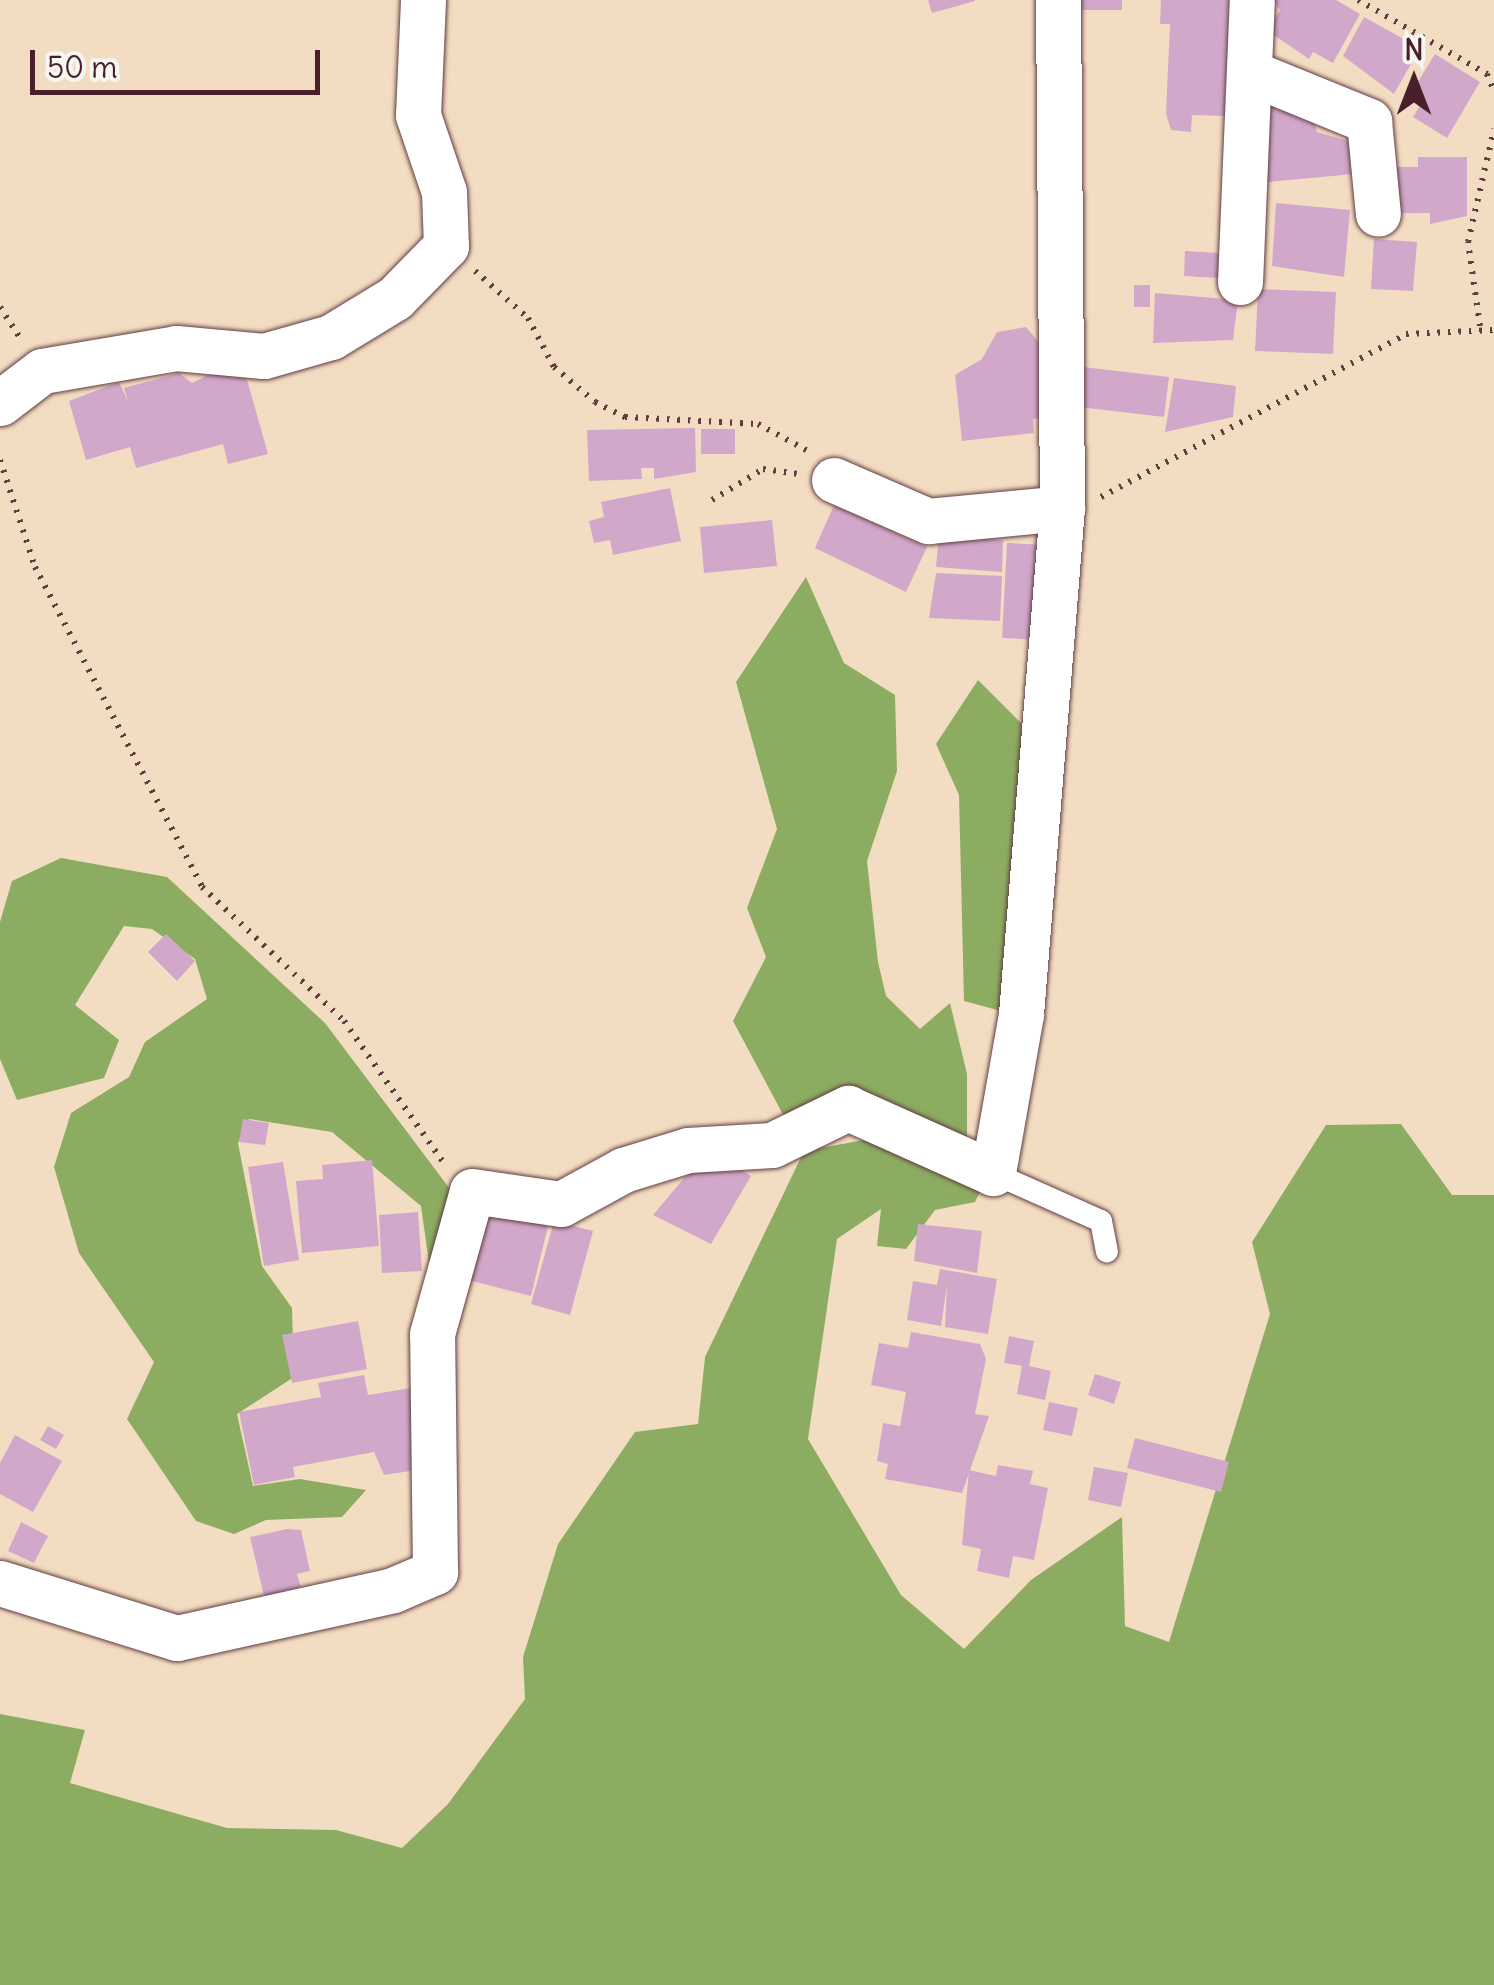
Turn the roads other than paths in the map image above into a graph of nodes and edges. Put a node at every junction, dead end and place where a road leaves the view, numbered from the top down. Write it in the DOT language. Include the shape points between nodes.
graph roads {
  1 [pos="422,0"];
  2 [pos="1058,0"];
  3 [pos="1252,0"];
  4 [pos="1249,72"];
  5 [pos="1378,214"];
  6 [pos="1240,282"];
  7 [pos="0,403"];
  8 [pos="834,480"];
  9 [pos="1062,508"];
  10 [pos="992,1172"];
  11 [pos="1107,1252"];
  12 [pos="0,1583"];
  1 -- 7 [label="street" via="418,115 444,192 446,246 395,298 330,337 264,356 176,348 42,371"];
  2 -- 9 [label="street"];
  3 -- 4 [label="street"];
  4 -- 5 [label="street" via="1369,122"];
  4 -- 6 [label="street"];
  8 -- 9 [label="street" via="928,521"];
  9 -- 10 [label="street" via="1021,1014"];
  10 -- 11 [label="lane" via="1100,1221"];
  10 -- 12 [label="street" via="848,1108 772,1145 688,1150 623,1170 560,1204 472,1191 432,1334 435,1572 393,1590 177,1638"];
}
